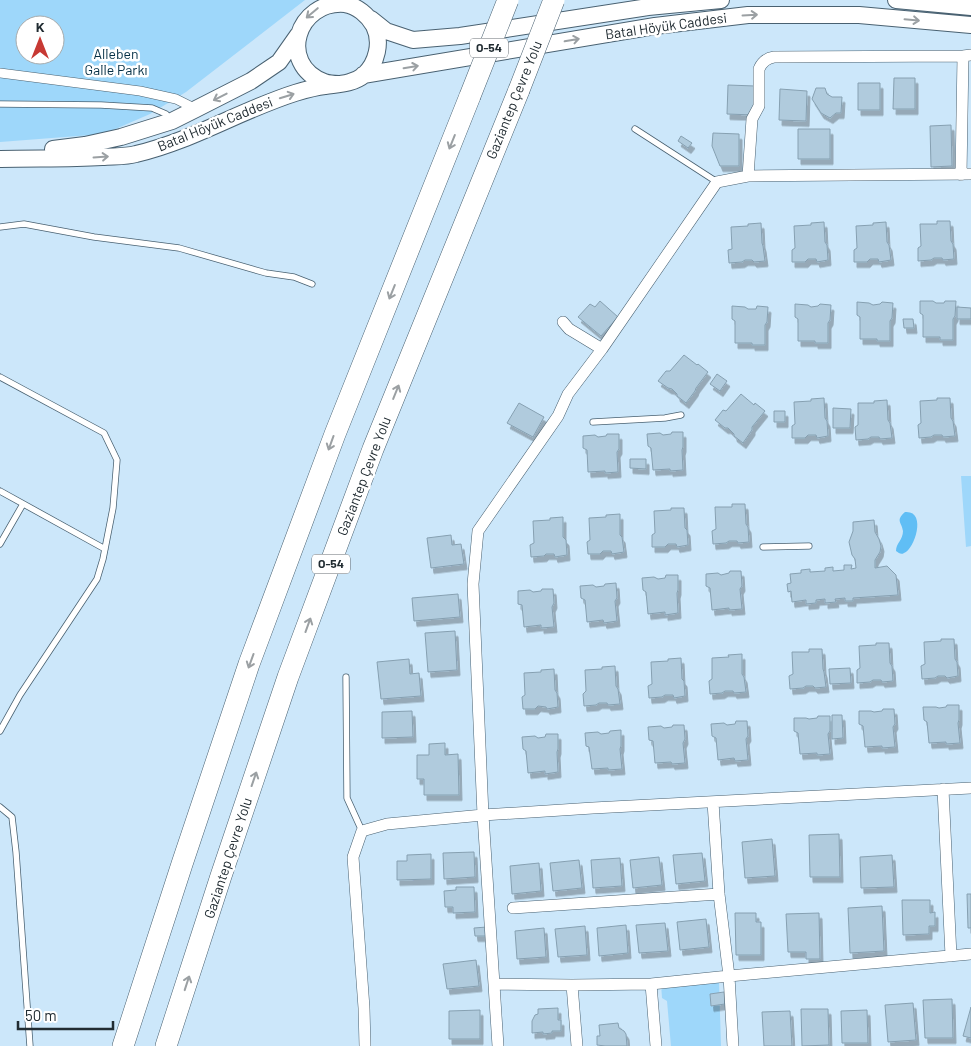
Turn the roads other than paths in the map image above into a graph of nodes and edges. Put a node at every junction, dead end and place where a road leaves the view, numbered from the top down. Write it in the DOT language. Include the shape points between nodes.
graph roads {
  1 [pos="508,0"];
  2 [pos="554,0"];
  3 [pos="721,0"];
  4 [pos="896,0"];
  5 [pos="971,7"];
  6 [pos="367,16"];
  7 [pos="971,25"];
  8 [pos="298,35"];
  9 [pos="967,56"];
  10 [pos="0,73"];
  11 [pos="363,75"];
  12 [pos="339,84"];
  13 [pos="0,104"];
  14 [pos="196,109"];
  15 [pos="172,121"];
  16 [pos="634,129"];
  17 [pos="0,157"];
  18 [pos="966,175"];
  19 [pos="748,176"];
  20 [pos="717,182"];
  21 [pos="0,226"];
  22 [pos="312,284"];
  23 [pos="564,322"];
  24 [pos="602,349"];
  25 [pos="0,377"];
  26 [pos="681,415"];
  27 [pos="593,422"];
  28 [pos="0,491"];
  29 [pos="23,504"];
  30 [pos="0,544"];
  31 [pos="809,546"];
  32 [pos="763,548"];
  33 [pos="105,549"];
  34 [pos="346,677"];
  35 [pos="0,731"];
  36 [pos="971,788"];
  37 [pos="943,789"];
  38 [pos="713,802"];
  39 [pos="0,807"];
  40 [pos="483,815"];
  41 [pos="362,831"];
  42 [pos="719,894"];
  43 [pos="513,908"];
  44 [pos="971,954"];
  45 [pos="950,956"];
  46 [pos="728,976"];
  47 [pos="495,984"];
  48 [pos="651,984"];
  49 [pos="572,985"];
  50 [pos="30,1046"];
  51 [pos="123,1046"];
  52 [pos="166,1046"];
  53 [pos="365,1046"];
  54 [pos="498,1046"];
  55 [pos="577,1046"];
  56 [pos="656,1046"];
  57 [pos="733,1046"];
  1 -- 51 [label="highway, O-54, one-way, bridge" via="335,434 250,664"];
  52 -- 2 [label="highway, Gaziantep Çevre Yolu / O-54, one-way, bridge" via="288,678 373,449"];
  3 -- 6 [label="main road, Batal Höyük Caddesi" via="413,40 386,31"];
  4 -- 5 [label="main road"];
  6 -- 8 [label="main road, Batal Höyük Caddesi, one-way" via="344,4 320,7 302,24"];
  6 -- 11 [label="main road" via="375,27 378,46 372,65"];
  11 -- 7 [label="main road, Batal Höyük Caddesi, one-way" via="655,26 748,15 859,15"];
  8 -- 12 [label="main road" via="297,47 306,70 326,83"];
  8 -- 14 [label="main road, Batal Höyük Caddesi, one-way" via="279,62 251,81"];
  9 -- 18 [label="street"];
  9 -- 19 [label="street" via="768,59 760,69 760,106 752,119"];
  10 -- 14 [label="street" via="140,91 176,99"];
  11 -- 12 [label="main road, Batal Höyük Caddesi" via="352,82"];
  17 -- 12 [label="main road, Batal Höyük Caddesi, one-way" via="135,155 183,140 279,98"];
  13 -- 15 [label="lane" via="152,108 166,114"];
  14 -- 15 [label="main road, Batal Höyük Caddesi"];
  15 -- 17 [label="main road, Batal Höyük Caddesi" via="85,145"];
  16 -- 20 [label="lane"];
  18 -- 19 [label="street"];
  19 -- 20 [label="street"];
  20 -- 24 [label="street"];
  21 -- 22 [label="lane" via="24,224 179,248"];
  23 -- 24 [label="street" via="569,329"];
  24 -- 40 [label="street" via="568,394 558,416 478,531 473,584"];
  25 -- 33 [label="lane" via="104,433 116,460 113,508"];
  26 -- 27 [label="lane"];
  28 -- 29 [label="lane"];
  29 -- 30 [label="lane"];
  29 -- 33 [label="lane"];
  31 -- 32 [label="lane"];
  33 -- 35 [label="lane" via="97,579 20,695"];
  34 -- 41 [label="lane" via="347,798"];
  36 -- 37 [label="street"];
  37 -- 38 [label="street"];
  37 -- 45 [label="street"];
  38 -- 40 [label="street"];
  38 -- 42 [label="street"];
  39 -- 50 [label="lane" via="12,818"];
  40 -- 41 [label="street" via="387,824"];
  40 -- 47 [label="street"];
  41 -- 53 [label="street" via="353,857"];
  42 -- 43 [label="street"];
  42 -- 46 [label="street"];
  44 -- 45 [label="street"];
  45 -- 46 [label="street"];
  46 -- 48 [label="street"];
  46 -- 57 [label="street"];
  47 -- 49 [label="street"];
  47 -- 54 [label="street"];
  48 -- 49 [label="street"];
  48 -- 56 [label="street"];
  49 -- 55 [label="street"];
}
